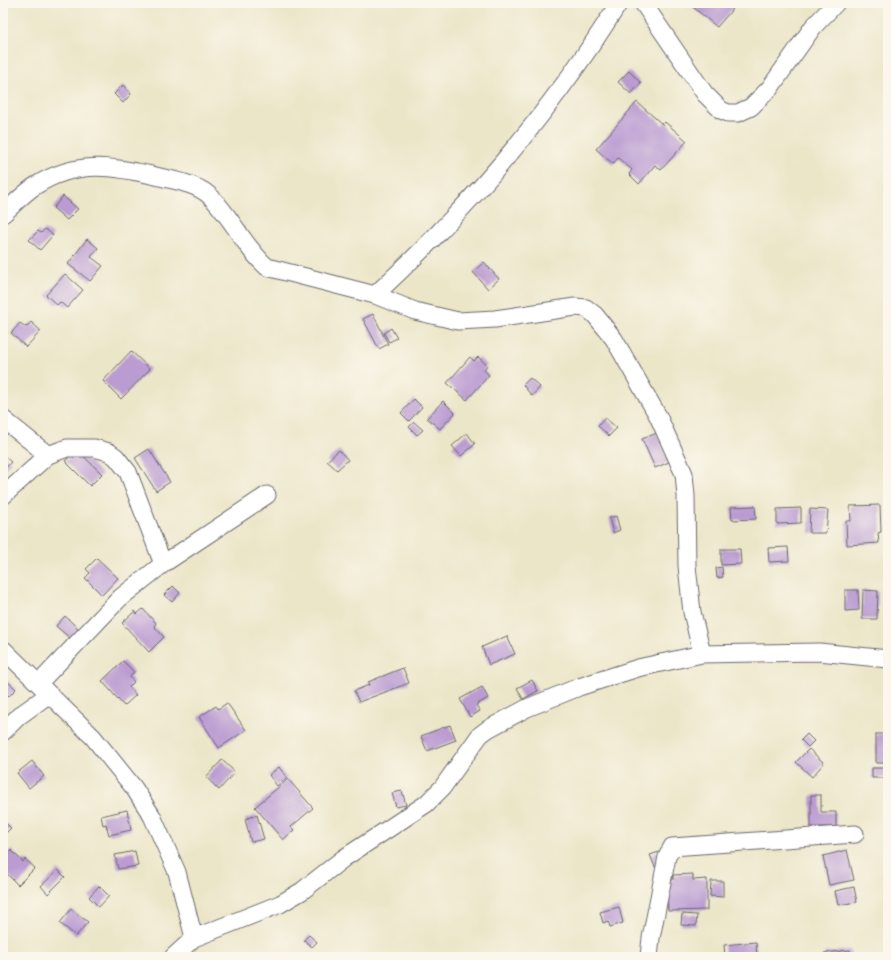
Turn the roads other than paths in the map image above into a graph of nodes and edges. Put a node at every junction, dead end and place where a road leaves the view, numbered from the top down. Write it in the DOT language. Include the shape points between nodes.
graph roads {
  1 [pos="619,3"];
  2 [pos="643,3"];
  3 [pos="836,3"];
  4 [pos="3,214"];
  5 [pos="375,295"];
  6 [pos="3,419"];
  7 [pos="48,455"];
  8 [pos="267,495"];
  9 [pos="3,496"];
  10 [pos="163,564"];
  11 [pos="3,648"];
  12 [pos="702,654"];
  13 [pos="888,659"];
  14 [pos="43,689"];
  15 [pos="3,732"];
  16 [pos="855,834"];
  17 [pos="194,938"];
  18 [pos="173,957"];
  19 [pos="649,957"];
  1 -- 5 [label="street" via="589,51 499,166 442,229"];
  2 -- 3 [label="street" via="705,94 721,110 733,113 751,107 770,88 813,27"];
  4 -- 5 [label="street" via="34,187 58,174 84,167 120,168 189,184 210,195 256,258 267,267"];
  5 -- 12 [label="street" via="415,311 458,321 495,319 575,307 586,308 605,325 658,416 684,474 687,566 692,612"];
  6 -- 7 [label="street"];
  7 -- 9 [label="street"];
  7 -- 10 [label="street" via="67,448 94,448 116,456 128,472"];
  8 -- 10 [label="street"];
  10 -- 14 [label="street" via="120,598"];
  11 -- 14 [label="street"];
  12 -- 13 [label="street" via="819,652"];
  12 -- 17 [label="street" via="638,668 587,685 527,708 501,722 480,736 442,788 426,804 280,904"];
  14 -- 15 [label="street"];
  14 -- 17 [label="street" via="93,737 134,788 152,816 177,872"];
  16 -- 19 [label="street" via="672,847 667,857"];
  17 -- 18 [label="street"];
}
